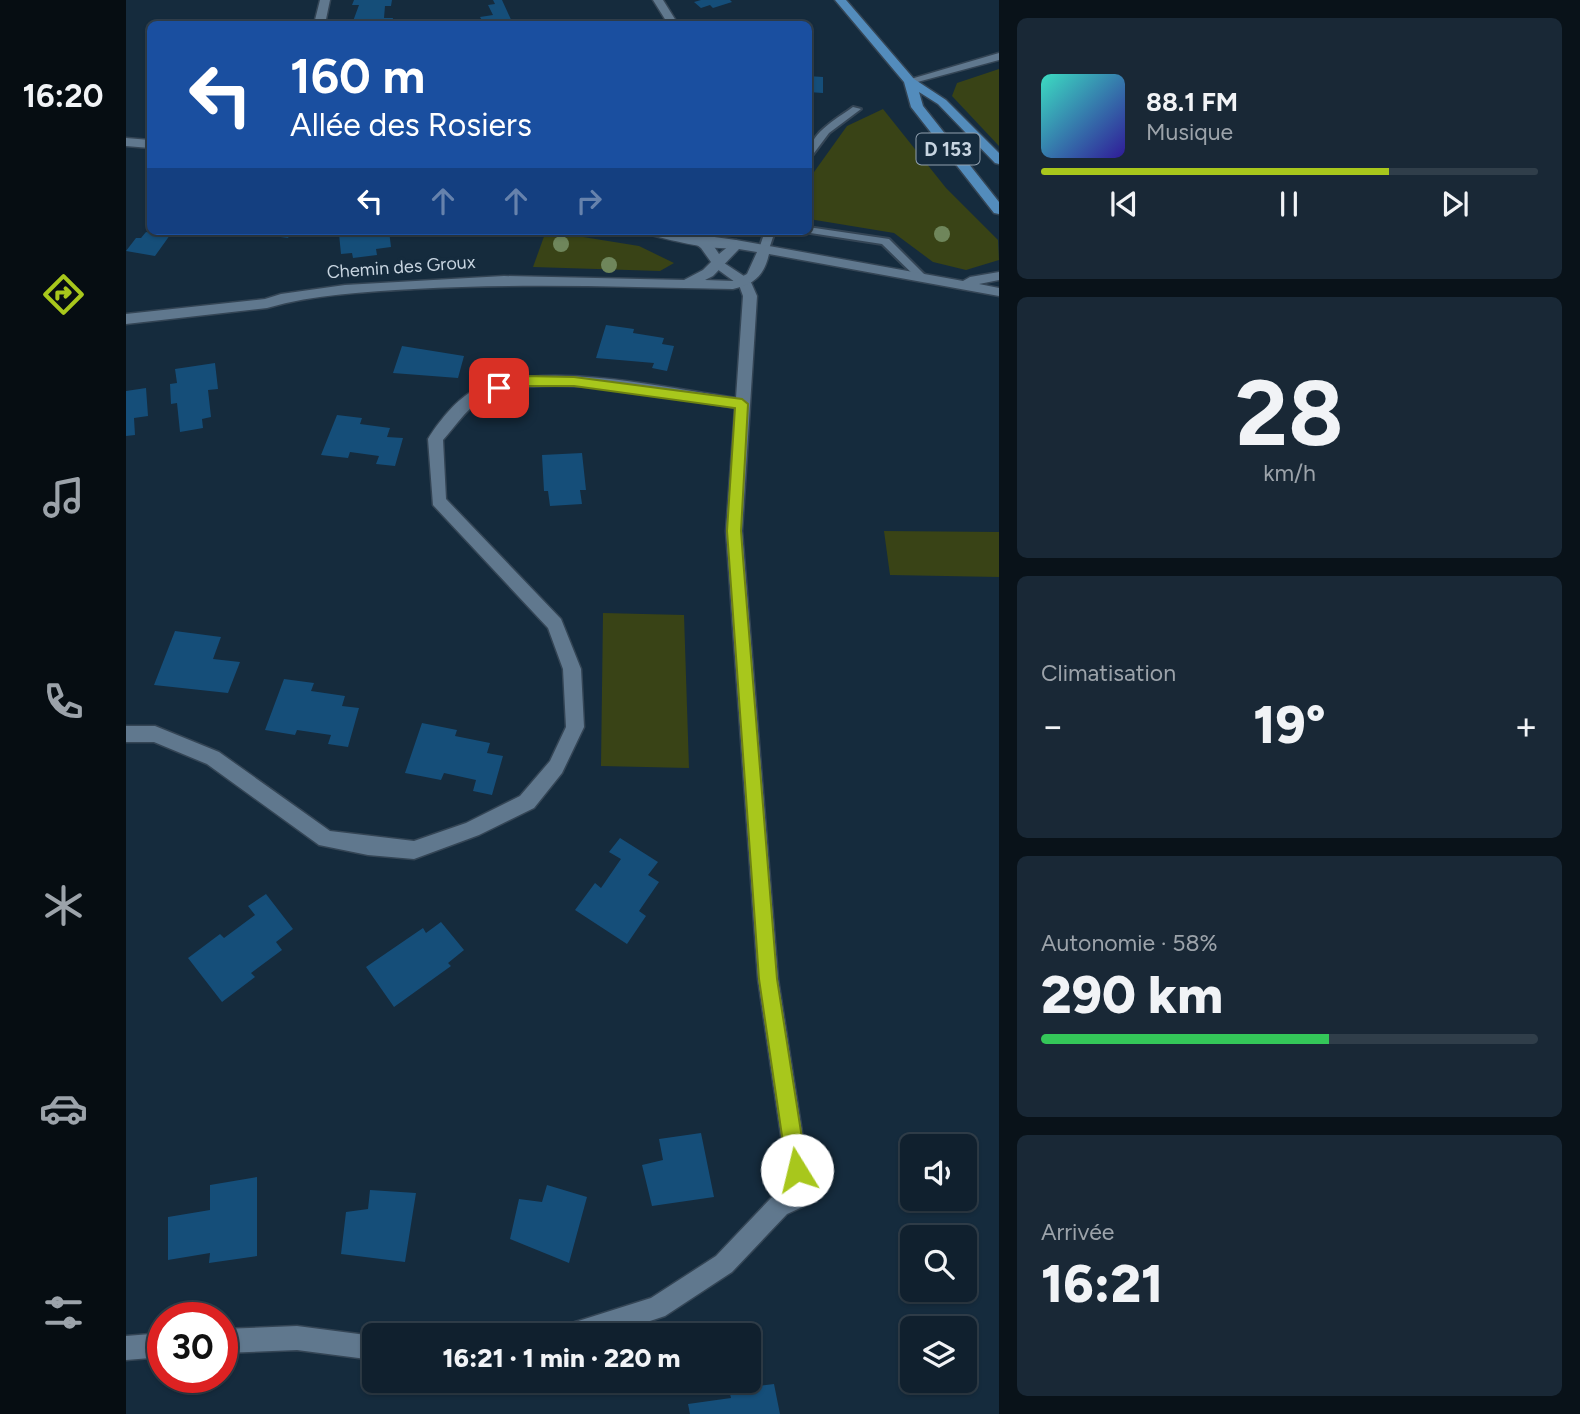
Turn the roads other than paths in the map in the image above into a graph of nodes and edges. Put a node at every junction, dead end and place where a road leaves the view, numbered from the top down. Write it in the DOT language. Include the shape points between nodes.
graph roads {
  1 [pos="325,0"];
  2 [pos="658,0"];
  3 [pos="840,0"];
  4 [pos="320,21"];
  5 [pos="671,21"];
  6 [pos="999,56"];
  7 [pos="910,81"];
  8 [pos="856,109"];
  9 [pos="126,142"];
  10 [pos="147,144"];
  11 [pos="812,150"];
  12 [pos="999,160"];
  13 [pos="999,210"];
  14 [pos="812,231"];
  15 [pos="671,235"];
  16 [pos="768,235"];
  17 [pos="699,241"];
  18 [pos="736,244"];
  19 [pos="764,249"];
  20 [pos="718,263"];
  21 [pos="999,276"];
  22 [pos="923,278"];
  23 [pos="745,283"];
  24 [pos="957,283"];
  25 [pos="681,285"];
  26 [pos="999,292"];
  27 [pos="126,319"];
  28 [pos="742,404"];
  29 [pos="126,734"];
  30 [pos="610,1323"];
  31 [pos="238,1340"];
  32 [pos="147,1346"];
  33 [pos="362,1346"];
  34 [pos="126,1348"];
  1 -- 4 [label="street"];
  2 -- 5 [label="street"];
  3 -- 7 [label="main road, D 153"];
  6 -- 7 [label="street"];
  7 -- 12 [label="main road, D 153" via="942,102"];
  7 -- 13 [label="main road, D 153" via="917,107"];
  8 -- 11 [label="lane" via="826,131"];
  9 -- 10 [label="street"];
  14 -- 22 [label="lane" via="886,241"];
  15 -- 17 [label="street"];
  16 -- 19 [label="lane"];
  17 -- 18 [label="street"];
  17 -- 20 [label="street"];
  18 -- 19 [label="street"];
  18 -- 20 [label="street, Chemin des Groux"];
  19 -- 22 [label="street"];
  19 -- 23 [label="street" via="759,271"];
  20 -- 23 [label="street"];
  20 -- 25 [label="street, Chemin des Groux" via="701,278"];
  21 -- 24 [label="street"];
  22 -- 24 [label="street"];
  23 -- 25 [label="street, Chemin des Groux"];
  23 -- 28 [label="street" via="750,306"];
  24 -- 26 [label="street"];
  25 -- 27 [label="street, Chemin des Groux" via="439,282 345,289"];
  28 -- 29 [label="street" via="574,382 522,381 476,396 435,439 438,501 555,624 572,669 575,727 556,767 527,802 414,850 326,839 214,758 155,734"];
  28 -- 30 [label="street" via="734,531 745,679 768,979 802,1196 779,1206 724,1264 657,1308"];
  31 -- 33 [label="street" via="297,1338"];
  32 -- 34 [label="street"];
}
